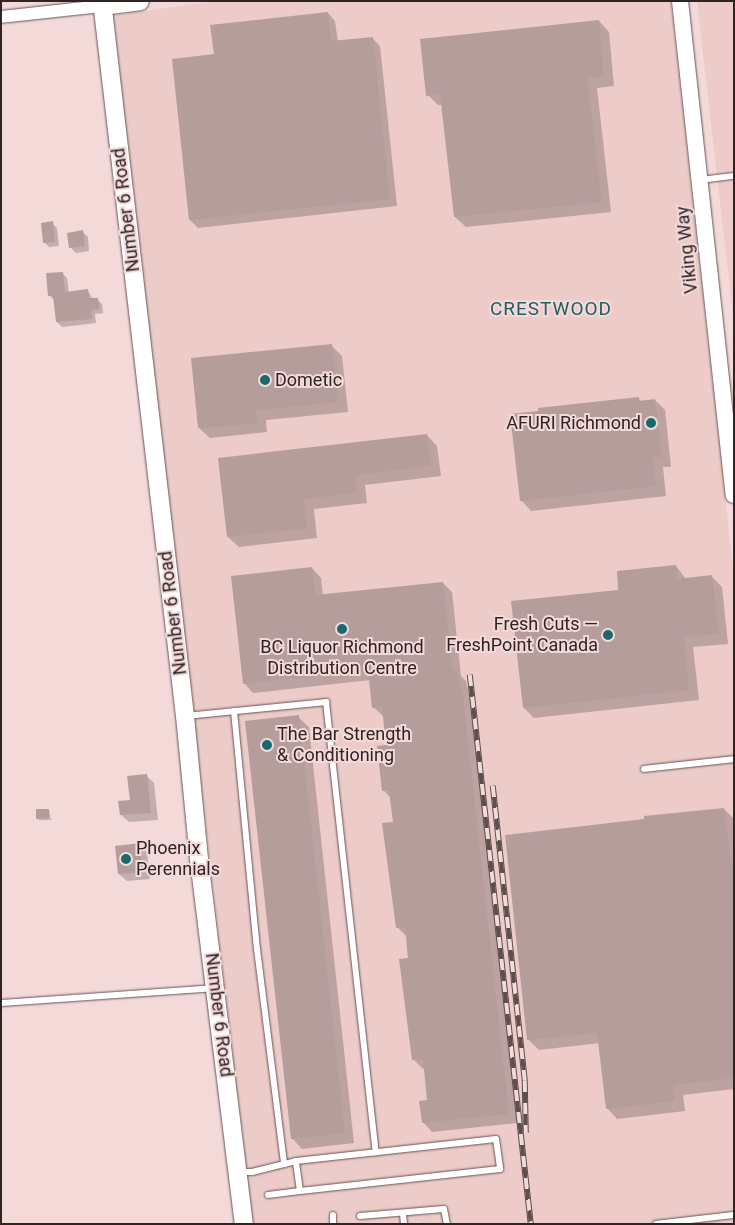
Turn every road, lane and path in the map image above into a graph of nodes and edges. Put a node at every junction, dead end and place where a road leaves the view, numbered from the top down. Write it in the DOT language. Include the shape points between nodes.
graph roads {
  1 [pos="140,1"];
  2 [pos="680,1"];
  3 [pos="102,4"];
  4 [pos="1,17"];
  5 [pos="734,176"];
  6 [pos="699,180"];
  7 [pos="734,495"];
  8 [pos="234,711"];
  9 [pos="185,716"];
  10 [pos="734,759"];
  11 [pos="644,769"];
  12 [pos="216,988"];
  13 [pos="1,1003"];
  14 [pos="376,1152"];
  15 [pos="296,1161"];
  16 [pos="284,1164"];
  17 [pos="238,1172"];
  18 [pos="300,1191"];
  19 [pos="268,1195"];
  20 [pos="403,1213"];
  21 [pos="734,1215"];
  22 [pos="333,1216"];
  23 [pos="360,1216"];
  24 [pos="244,1224"];
  25 [pos="333,1224"];
  26 [pos="404,1224"];
  27 [pos="447,1224"];
  28 [pos="656,1224"];
  1 -- 3 [label="main road"];
  2 -- 6 [label="street, Viking Way"];
  3 -- 4 [label="street"];
  3 -- 9 [label="main road, Number 6 Road"];
  5 -- 6 [label="lane"];
  6 -- 7 [label="street, Viking Way"];
  8 -- 9 [label="lane"];
  8 -- 14 [label="lane" via="326,702"];
  8 -- 16 [label="lane" via="257,949"];
  9 -- 12 [label="main road, Number 6 Road"];
  10 -- 11 [label="lane"];
  12 -- 13 [label="lane"];
  12 -- 17 [label="main road, Number 6 Road"];
  14 -- 15 [label="lane"];
  14 -- 18 [label="lane" via="496,1140 500,1169"];
  15 -- 16 [label="lane"];
  15 -- 18 [label="lane"];
  16 -- 17 [label="lane"];
  17 -- 24 [label="main road, Number 6 Road"];
  18 -- 19 [label="lane"];
  20 -- 23 [label="lane"];
  20 -- 26 [label="lane"];
  20 -- 27 [label="lane" via="444,1210"];
  21 -- 28 [label="lane"];
  22 -- 25 [label="lane"];
}
